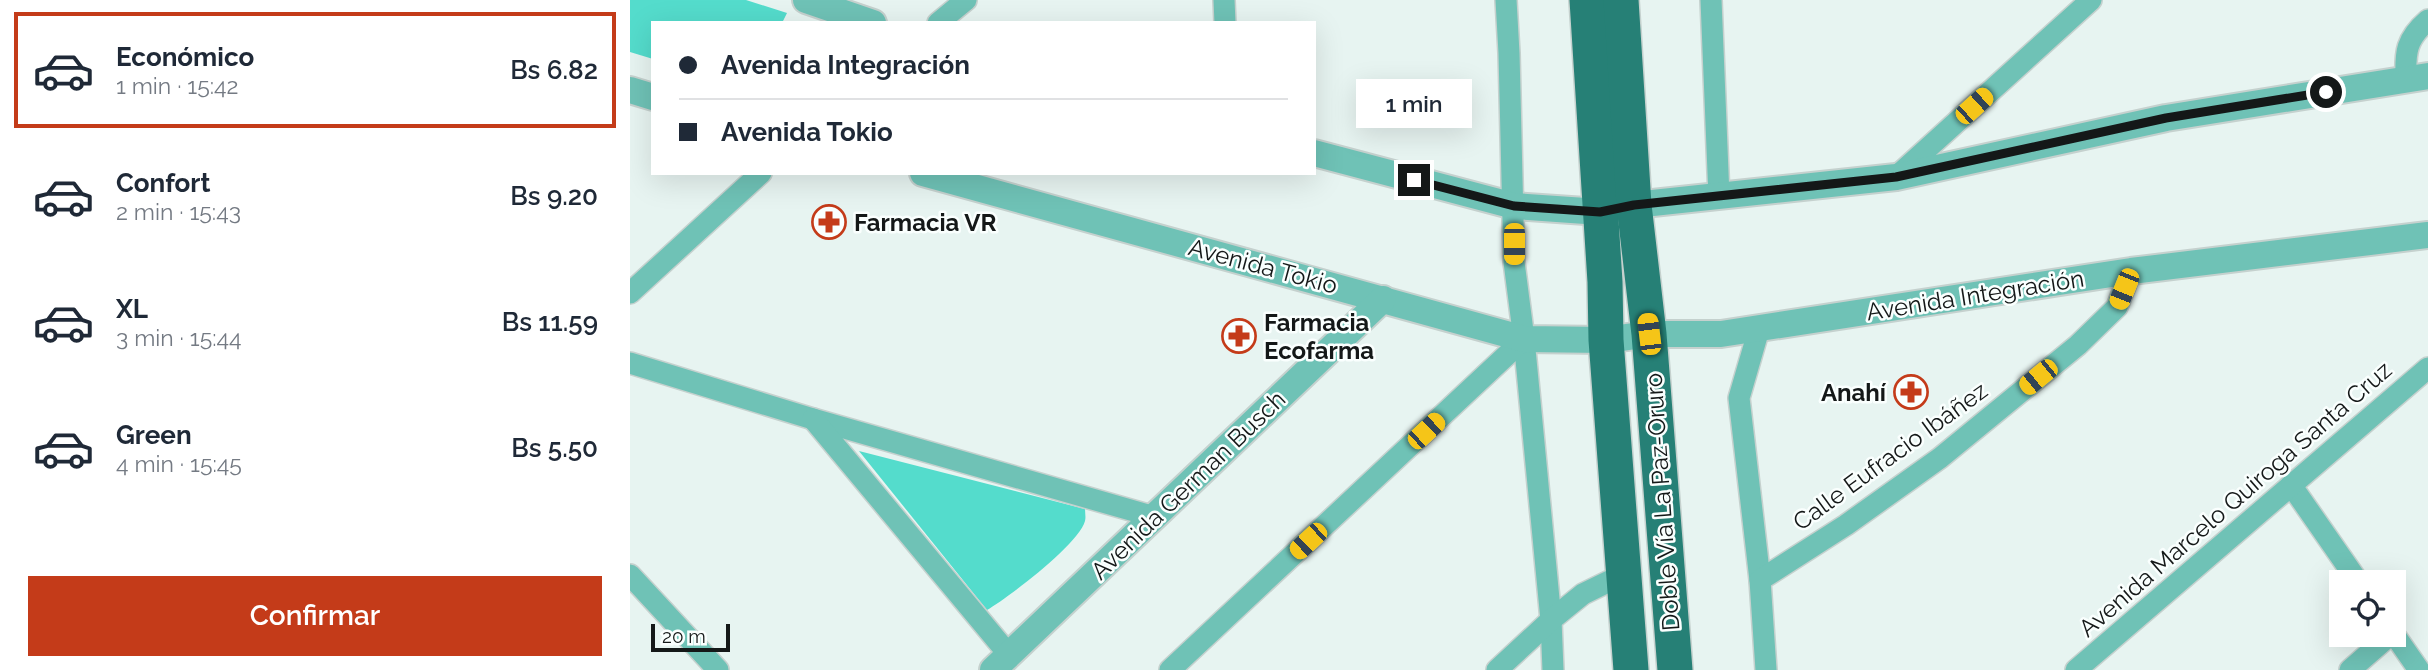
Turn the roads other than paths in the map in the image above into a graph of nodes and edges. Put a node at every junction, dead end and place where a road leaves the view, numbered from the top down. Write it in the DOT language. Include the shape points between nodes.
graph roads {
  1 [pos="806,0"];
  2 [pos="966,0"];
  3 [pos="1224,0"];
  4 [pos="1506,0"];
  5 [pos="1587,0"];
  6 [pos="1620,0"];
  7 [pos="1711,0"];
  8 [pos="2091,0"];
  9 [pos="2428,20"];
  10 [pos="867,21"];
  11 [pos="940,21"];
  12 [pos="1225,21"];
  13 [pos="2417,78"];
  14 [pos="630,90"];
  15 [pos="651,96"];
  16 [pos="1316,154"];
  17 [pos="759,175"];
  18 [pos="930,175"];
  19 [pos="1896,177"];
  20 [pos="1719,197"];
  21 [pos="1634,205"];
  22 [pos="1514,206"];
  23 [pos="1600,212"];
  24 [pos="2428,235"];
  25 [pos="2131,271"];
  26 [pos="630,293"];
  27 [pos="1383,299"];
  28 [pos="1759,329"];
  29 [pos="1649,334"];
  30 [pos="1524,339"];
  31 [pos="1606,340"];
  32 [pos="630,363"];
  33 [pos="2428,368"];
  34 [pos="813,419"];
  35 [pos="2291,485"];
  36 [pos="1155,517"];
  37 [pos="2350,570"];
  38 [pos="1626,573"];
  39 [pos="630,576"];
  40 [pos="1760,580"];
  41 [pos="1551,620"];
  42 [pos="2377,647"];
  43 [pos="2402,647"];
  44 [pos="1002,663"];
  45 [pos="718,670"];
  46 [pos="1170,670"];
  47 [pos="1497,670"];
  48 [pos="1553,670"];
  49 [pos="1631,670"];
  50 [pos="1675,670"];
  51 [pos="1766,670"];
  52 [pos="2076,670"];
  53 [pos="2350,670"];
  54 [pos="2419,670"];
  1 -- 10 [label="street"];
  2 -- 11 [label="street"];
  3 -- 12 [label="street"];
  4 -- 22 [label="street"];
  5 -- 23 [label="highway, Doble Vía La Paz-Oruro"];
  6 -- 21 [label="highway, Doble Vía La Paz-Oruro"];
  7 -- 20 [label="street"];
  8 -- 19 [label="street"];
  9 -- 13 [label="street" via="2415,31 2405,53"];
  13 -- 19 [label="street" via="2166,118"];
  14 -- 15 [label="street"];
  16 -- 22 [label="street"];
  17 -- 26 [label="street"];
  18 -- 27 [label="street, Avenida Tokio"];
  19 -- 20 [label="street"];
  20 -- 21 [label="street"];
  21 -- 23 [label="street"];
  21 -- 29 [label="highway, Doble Vía La Paz-Oruro"];
  22 -- 23 [label="street"];
  22 -- 30 [label="street" via="1514,262"];
  23 -- 31 [label="highway, Doble Vía La Paz-Oruro"];
  24 -- 25 [label="street, Avenida Integración"];
  25 -- 28 [label="street, Avenida Integración"];
  25 -- 40 [label="street, Calle Eufracio Ibáñez" via="2116,307 2067,353 1940,458"];
  27 -- 30 [label="street, Avenida Tokio"];
  27 -- 36 [label="street, Avenida German Busch"];
  28 -- 29 [label="street, Avenida Integración"];
  28 -- 40 [label="street" via="1739,398"];
  29 -- 31 [label="street, Avenida Integración"];
  29 -- 50 [label="highway, Doble Vía La Paz-Oruro"];
  30 -- 31 [label="street, Avenida Tokio"];
  30 -- 41 [label="street"];
  30 -- 46 [label="street"];
  31 -- 38 [label="highway, Doble Vía La Paz-Oruro"];
  32 -- 34 [label="street"];
  33 -- 35 [label="street, Avenida Marcelo Quiroga Santa Cruz"];
  34 -- 36 [label="street"];
  34 -- 44 [label="street"];
  35 -- 37 [label="street"];
  35 -- 52 [label="street, Avenida Marcelo Quiroga Santa Cruz"];
  36 -- 44 [label="street, Avenida German Busch"];
  38 -- 41 [label="street" via="1583,594"];
  38 -- 49 [label="highway, Doble Vía La Paz-Oruro"];
  39 -- 45 [label="street"];
  40 -- 51 [label="street"];
  41 -- 47 [label="street"];
  41 -- 48 [label="street"];
  42 -- 53 [label="street"];
  43 -- 54 [label="street"];
}
